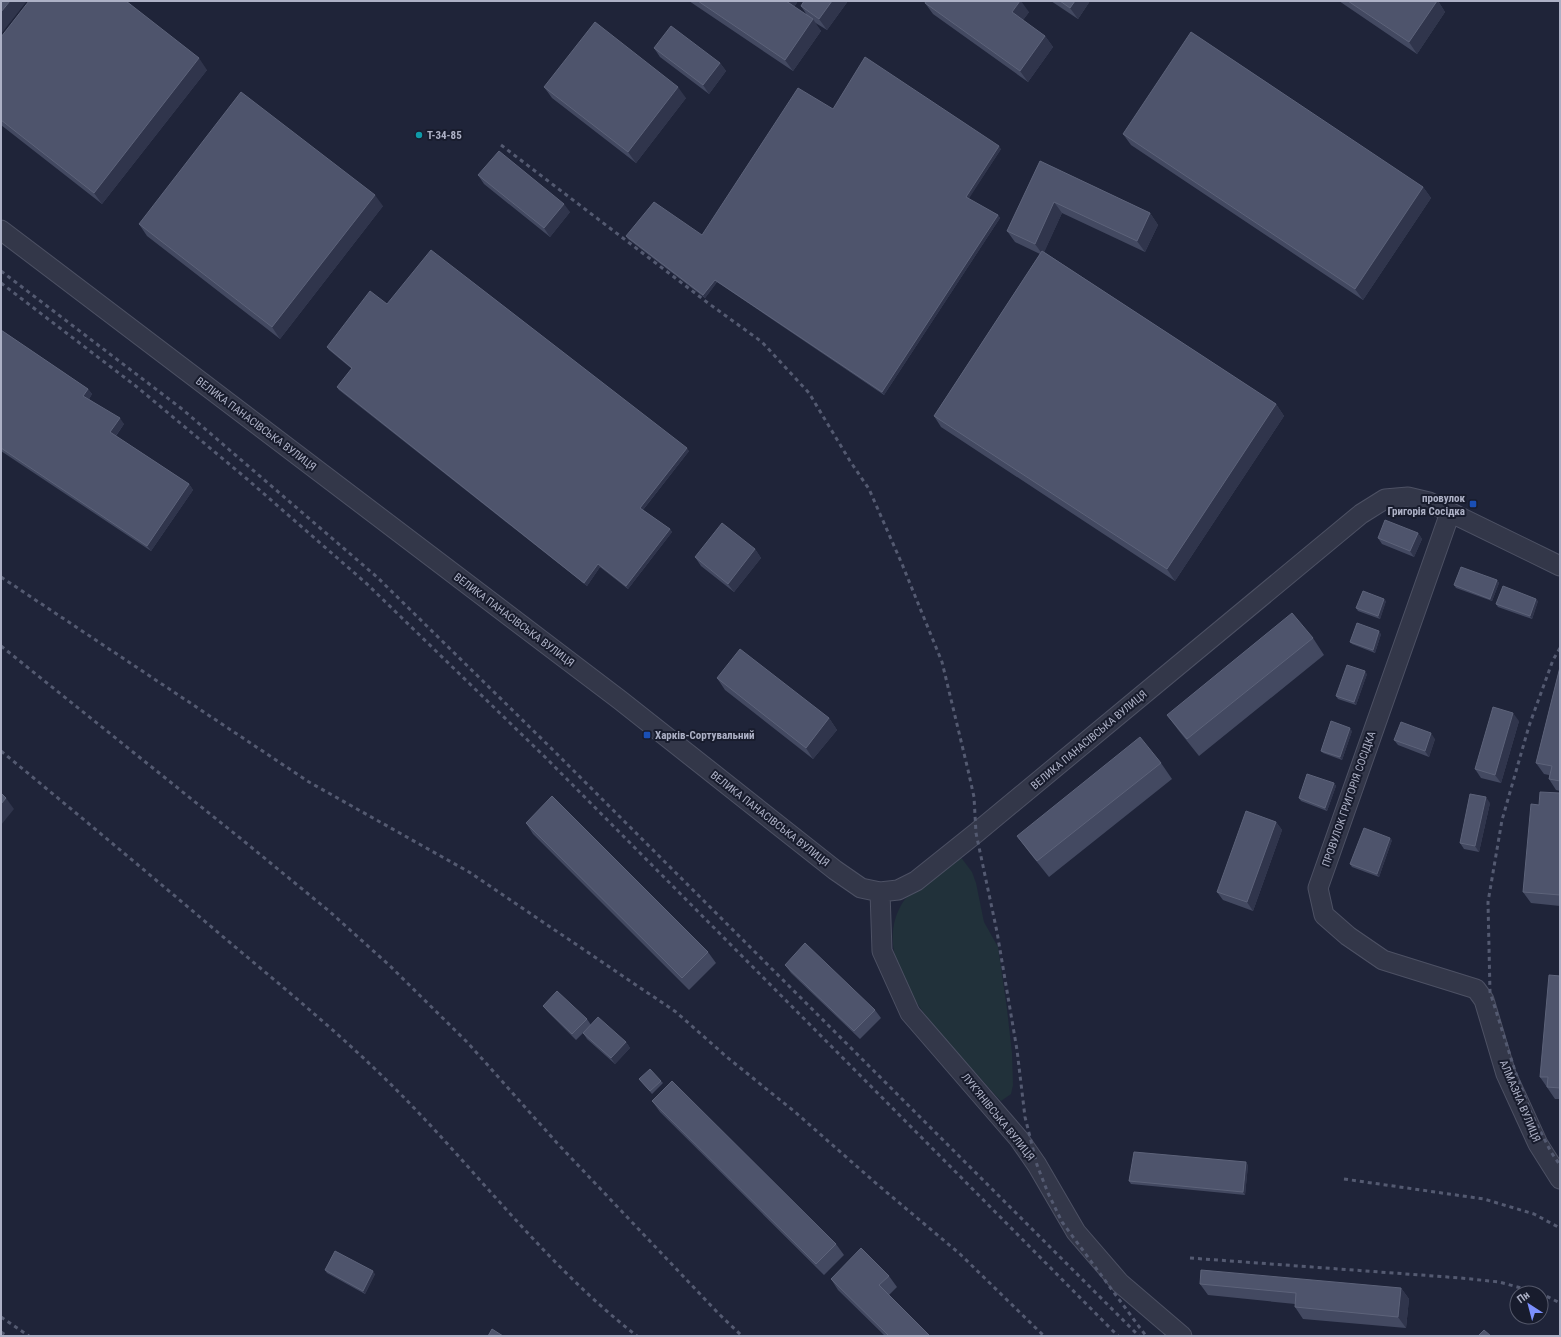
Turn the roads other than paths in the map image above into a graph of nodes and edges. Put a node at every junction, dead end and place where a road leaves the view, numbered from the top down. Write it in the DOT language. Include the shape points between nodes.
graph roads {
  1 [pos="1,230"];
  2 [pos="1450,513"];
  3 [pos="1560,566"];
  4 [pos="880,892"];
  5 [pos="1463,984"];
  6 [pos="1560,1179"];
  7 [pos="1182,1336"];
  1 -- 4 [label="street, ВЕЛИКА ПАНАСІВСЬКА ВУЛИЦЯ" via="620,700 835,870 861,888"];
  2 -- 3 [label="street, ВЕЛИКА ПАНАСІВСЬКА ВУЛИЦЯ"];
  2 -- 4 [label="street, ВЕЛИКА ПАНАСІВСЬКА ВУЛИЦЯ" via="1429,502 1408,497 1385,499 1367,511 916,881 898,890"];
  2 -- 5 [label="street, ПРОВУЛОК ГРИГОРІЯ СОСІДКА" via="1318,888 1324,915 1348,936 1384,960"];
  4 -- 7 [label="street, ЛУК’ЯНІВСЬКА ВУЛИЦЯ" via="882,951 910,1013 1019,1139 1076,1232 1120,1283"];
  5 -- 6 [label="street, АЛМАЗНА ВУЛИЦЯ" via="1476,989 1484,1000 1506,1074 1538,1144"];
}
